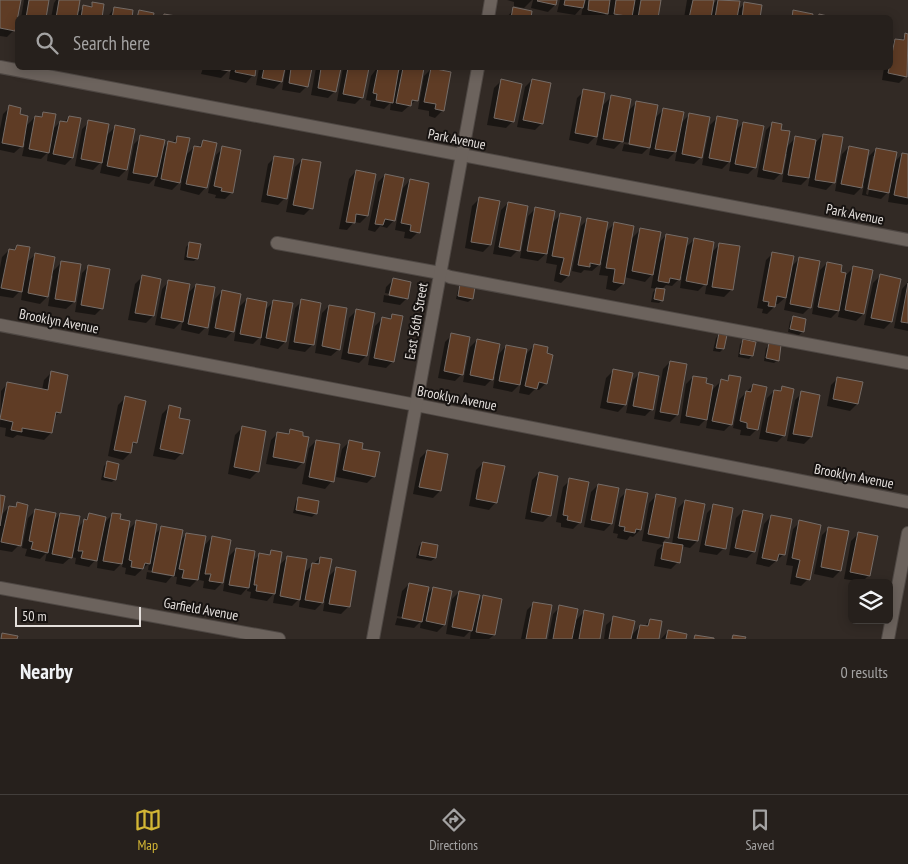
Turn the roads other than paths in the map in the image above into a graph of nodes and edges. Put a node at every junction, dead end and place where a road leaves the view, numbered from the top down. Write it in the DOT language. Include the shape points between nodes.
graph roads {
  1 [pos="491,0"];
  2 [pos="488,15"];
  3 [pos="0,67"];
  4 [pos="15,70"];
  5 [pos="16,70"];
  6 [pos="478,70"];
  7 [pos="462,155"];
  8 [pos="908,240"];
  9 [pos="277,244"];
  10 [pos="440,273"];
  11 [pos="0,325"];
  12 [pos="908,363"];
  13 [pos="416,405"];
  14 [pos="908,502"];
  15 [pos="908,533"];
  16 [pos="0,588"];
  17 [pos="279,639"];
  18 [pos="373,639"];
  19 [pos="888,639"];
  1 -- 2 [label="street"];
  3 -- 4 [label="street, Park Avenue"];
  5 -- 7 [label="street, Park Avenue"];
  6 -- 7 [label="street, East 56th Street"];
  7 -- 8 [label="street, Park Avenue"];
  7 -- 10 [label="street, East 56th Street"];
  9 -- 10 [label="street"];
  10 -- 12 [label="street"];
  10 -- 13 [label="street, East 56th Street"];
  11 -- 13 [label="street, Brooklyn Avenue"];
  13 -- 14 [label="street, Brooklyn Avenue"];
  13 -- 18 [label="street, East 56th Street"];
  15 -- 19 [label="street"];
  16 -- 17 [label="street, Garfield Avenue"];
}
